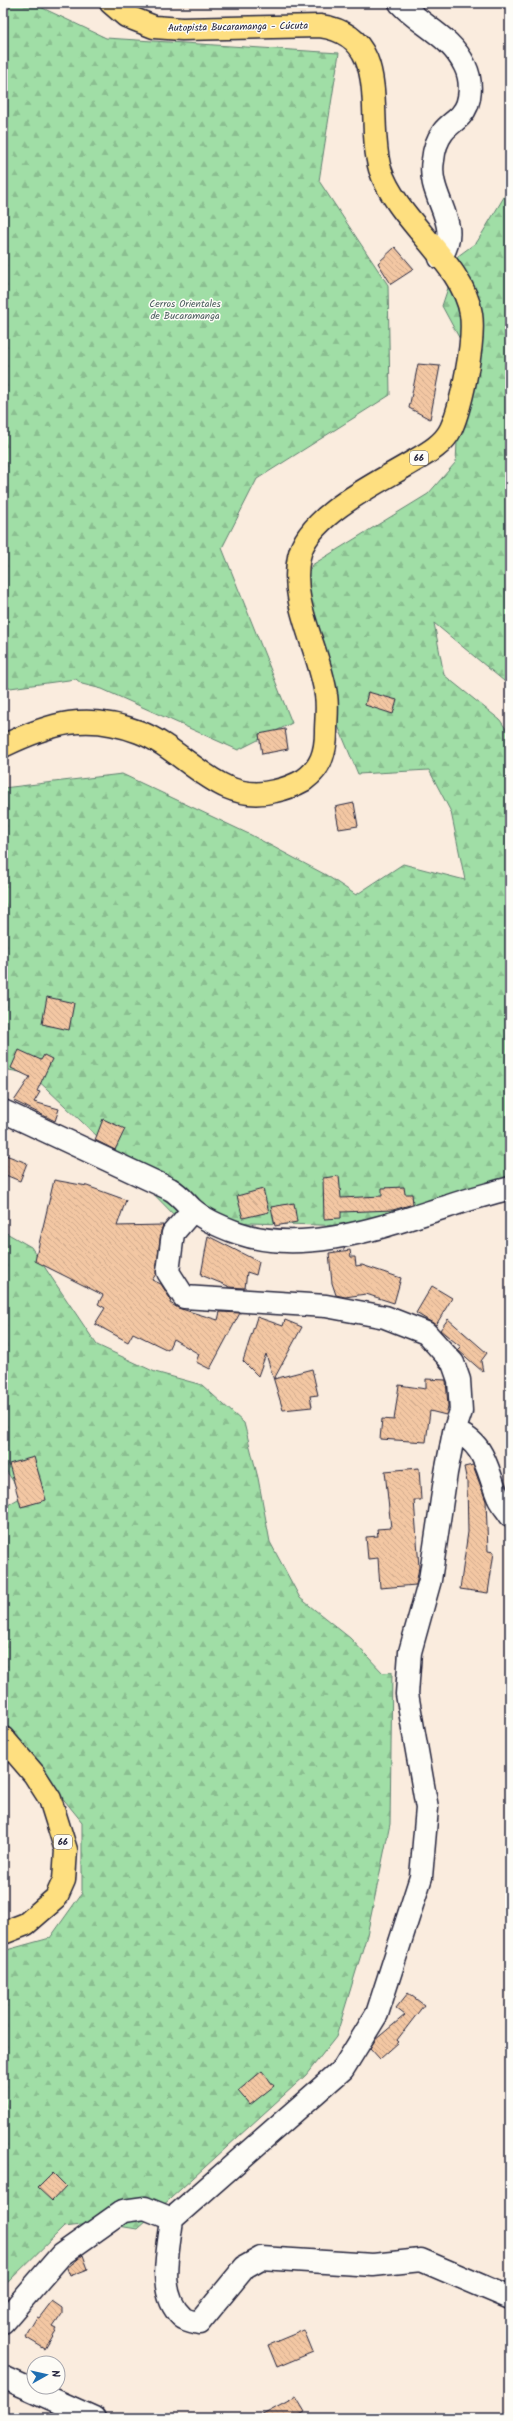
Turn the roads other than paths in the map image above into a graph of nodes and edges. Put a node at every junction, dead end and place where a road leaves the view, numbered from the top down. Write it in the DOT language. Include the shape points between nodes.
graph roads {
  1 [pos="111,3"];
  2 [pos="400,3"];
  3 [pos="440,258"];
  4 [pos="3,746"];
  5 [pos="3,1111"];
  6 [pos="510,1188"];
  7 [pos="193,1210"];
  8 [pos="454,1432"];
  9 [pos="510,1515"];
  10 [pos="3,1738"];
  11 [pos="3,1932"];
  12 [pos="172,2219"];
  13 [pos="510,2298"];
  14 [pos="3,2322"];
  15 [pos="3,2376"];
  16 [pos="94,2418"];
  1 -- 3 [label="highway, Autopista Bucaramanga - Cúcuta / 66" via="126,16 154,27 182,29 305,25 331,28 352,37 359,45 370,71 374,94 375,147 387,188"];
  2 -- 3 [label="street" via="451,44 466,66 470,84 469,100 462,114 444,131 435,145 432,161 433,189 446,216 449,231 447,248"];
  3 -- 4 [label="highway, Autopista Bucaramanga - Cúcuta / 66" via="456,278 471,312 468,368 450,431 435,448 333,510 306,537 299,555 297,575 300,598 327,696 324,754 314,771 295,785 279,790 246,794 215,782 162,743 138,732 94,722 52,724"];
  5 -- 7 [label="street" via="170,1189"];
  6 -- 7 [label="street" via="377,1229 304,1241 266,1240 238,1232"];
  7 -- 8 [label="street" via="173,1233 168,1272 184,1297 326,1306 385,1317 426,1333 453,1363 459,1380 461,1411"];
  8 -- 9 [label="street" via="466,1435 475,1445 488,1467 500,1500"];
  8 -- 12 [label="street" via="430,1580 410,1652 407,1694 427,1808 421,1878 377,2014 343,2069"];
  10 -- 11 [label="highway, 66" via="34,1774 50,1799 66,1850 64,1880 56,1898 26,1924"];
  12 -- 13 [label="street" via="166,2281 170,2297 182,2317 199,2323 245,2267 261,2258 373,2265 421,2260"];
  12 -- 14 [label="street" via="145,2208 123,2211 61,2254"];
  15 -- 16 [label="street"];
}
